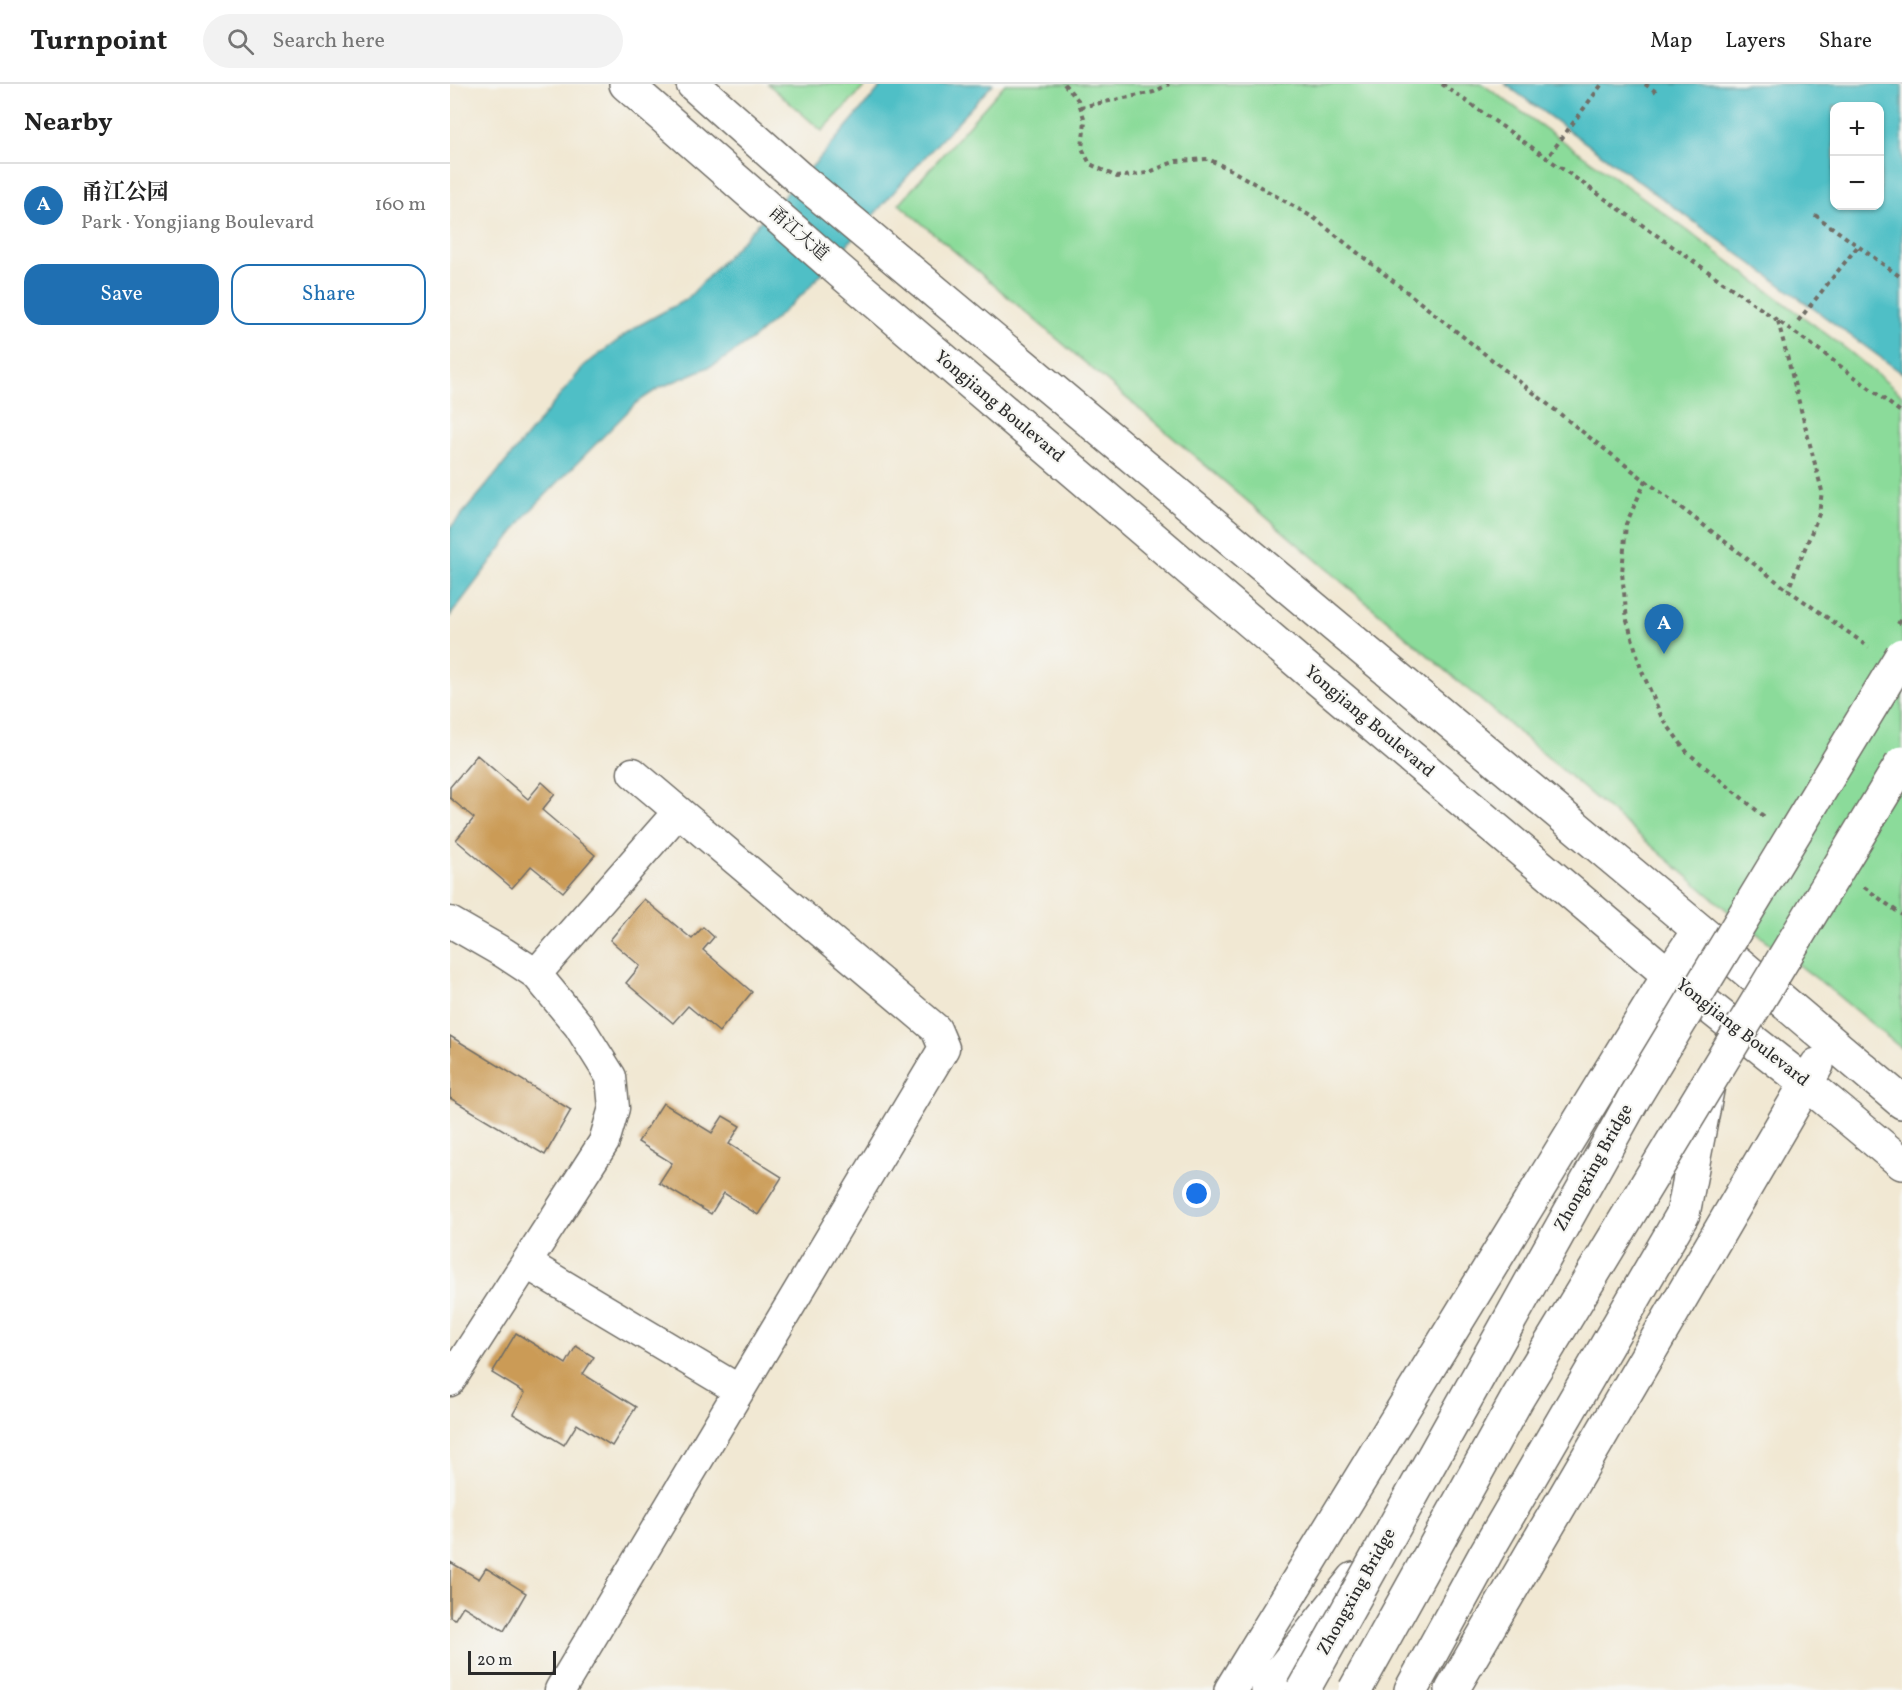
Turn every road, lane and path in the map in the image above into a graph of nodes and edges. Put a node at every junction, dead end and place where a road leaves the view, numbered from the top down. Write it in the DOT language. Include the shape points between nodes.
graph roads {
  1 [pos="626,84"];
  2 [pos="693,84"];
  3 [pos="1064,84"];
  4 [pos="1169,84"];
  5 [pos="1442,84"];
  6 [pos="1602,84"];
  7 [pos="1645,84"];
  8 [pos="1659,94"];
  9 [pos="1080,107"];
  10 [pos="1550,154"];
  11 [pos="1815,215"];
  12 [pos="1858,246"];
  13 [pos="842,273"];
  14 [pos="1902,278"];
  15 [pos="1778,321"];
  16 [pos="1798,321"];
  17 [pos="1902,412"];
  18 [pos="1646,480"];
  19 [pos="1788,590"];
  20 [pos="1888,652"];
  21 [pos="1902,763"];
  22 [pos="633,773"];
  23 [pos="678,812"];
  24 [pos="1774,825"];
  25 [pos="1858,882"];
  26 [pos="1902,915"];
  27 [pos="450,922"];
  28 [pos="1699,930"];
  29 [pos="536,974"];
  30 [pos="1669,975"];
  31 [pos="1830,1042"];
  32 [pos="1709,1080"];
  33 [pos="1806,1083"];
  34 [pos="1902,1102"];
  35 [pos="1902,1163"];
  36 [pos="526,1263"];
  37 [pos="450,1381"];
  38 [pos="739,1390"];
  39 [pos="1389,1535"];
  40 [pos="560,1690"];
  41 [pos="1231,1690"];
  42 [pos="1268,1690"];
  43 [pos="1303,1690"];
  44 [pos="1355,1690"];
  45 [pos="1411,1690"];
  46 [pos="1452,1690"];
  1 -- 13 [label="main road, 甬江大道"];
  2 -- 28 [label="main road" via="875,242"];
  3 -- 9 [label="path"];
  4 -- 9 [label="path" via="1154,92"];
  5 -- 15 [label="path"];
  6 -- 10 [label="path"];
  7 -- 8 [label="path"];
  9 -- 18 [label="path" via="1085,121 1082,148 1090,164 1117,177 1147,173 1176,161 1209,159 1258,186 1314,218"];
  11 -- 12 [label="path"];
  12 -- 14 [label="path"];
  12 -- 16 [label="path"];
  13 -- 30 [label="main road, Yongjiang Boulevard"];
  15 -- 17 [label="path"];
  15 -- 19 [label="path" via="1822,491 1819,513"];
  18 -- 19 [label="path"];
  18 -- 24 [label="path" via="1626,524 1622,573 1627,620 1641,669 1662,718 1686,752"];
  19 -- 20 [label="path"];
  20 -- 39 [label="main road, Zhongxing Bridge, bridge"];
  21 -- 32 [label="main road, bridge"];
  22 -- 23 [label="street"];
  23 -- 29 [label="street"];
  23 -- 38 [label="street" via="936,1029 944,1048"];
  25 -- 26 [label="path"];
  27 -- 29 [label="street"];
  28 -- 30 [label="main road"];
  28 -- 31 [label="main road"];
  29 -- 36 [label="street" via="579,1026 611,1077 614,1108 604,1142"];
  30 -- 33 [label="main road, Yongjiang Boulevard"];
  30 -- 41 [label="main road"];
  31 -- 33 [label="main road"];
  31 -- 34 [label="main road"];
  32 -- 44 [label="main road, bridge" via="1517,1399"];
  32 -- 45 [label="main road, bridge" via="1683,1215"];
  33 -- 35 [label="main road, Yongjiang Boulevard"];
  33 -- 46 [label="main road"];
  36 -- 37 [label="street"];
  36 -- 38 [label="street"];
  38 -- 40 [label="street"];
  39 -- 42 [label="main road, bridge"];
  39 -- 43 [label="main road, Zhongxing Bridge, bridge"];
}
